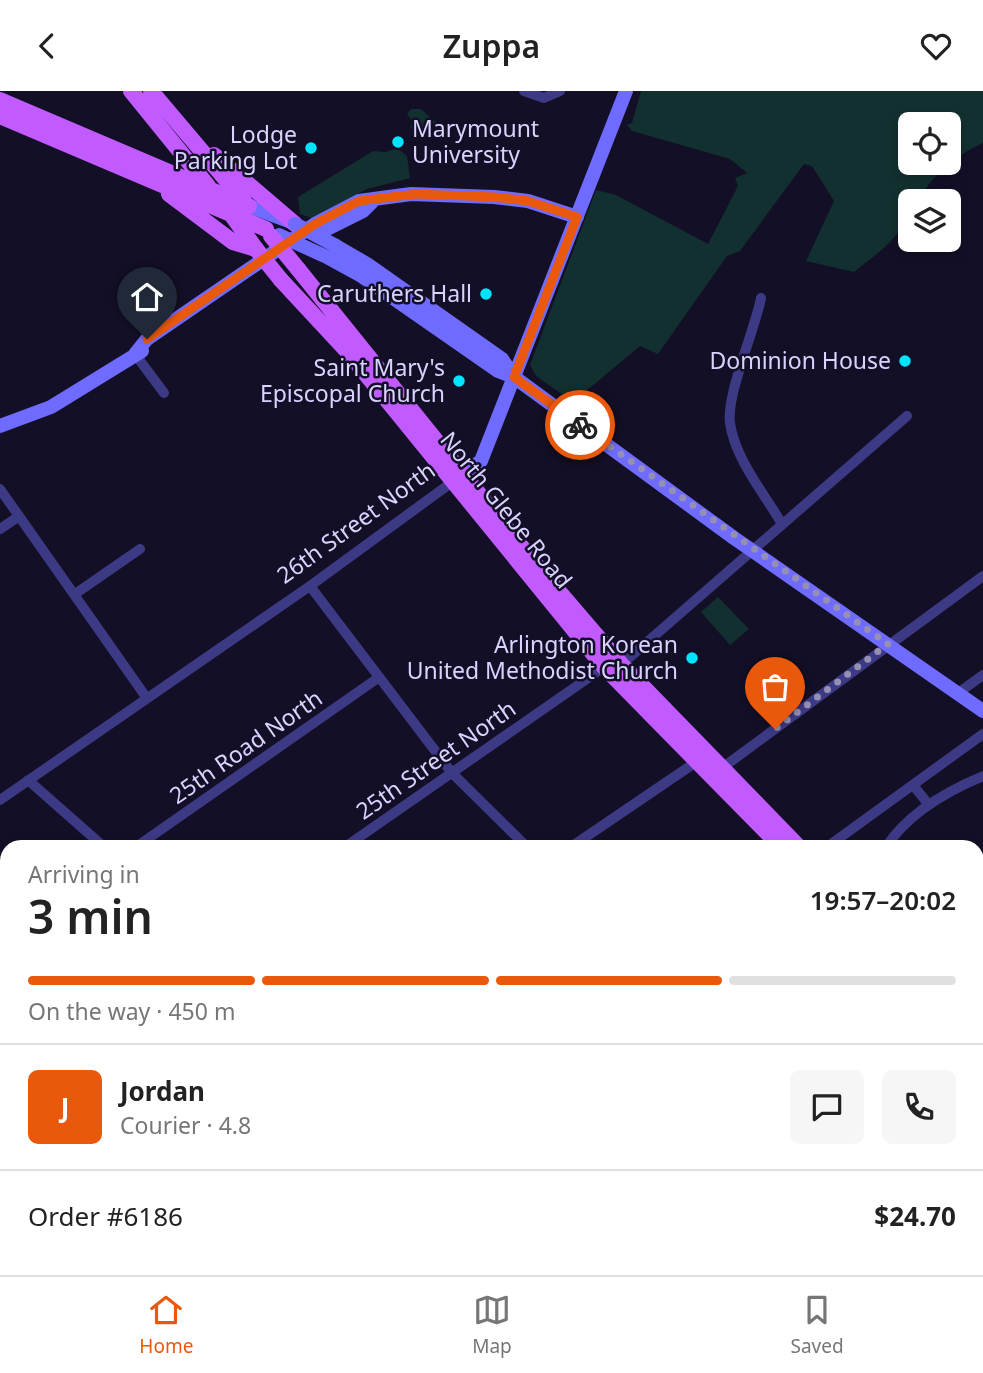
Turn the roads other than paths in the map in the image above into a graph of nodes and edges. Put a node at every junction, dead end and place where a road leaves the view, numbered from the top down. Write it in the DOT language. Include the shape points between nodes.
graph roads {
  1 [pos="131,91"];
  2 [pos="151,91"];
  3 [pos="524,91"];
  4 [pos="560,91"];
  5 [pos="626,91"];
  6 [pos="0,100"];
  7 [pos="0,116"];
  8 [pos="189,139"];
  9 [pos="161,183"];
  10 [pos="213,191"];
  11 [pos="249,206"];
  12 [pos="231,213"];
  13 [pos="577,217"];
  14 [pos="295,224"];
  15 [pos="272,234"];
  16 [pos="256,249"];
  17 [pos="332,252"];
  18 [pos="761,298"];
  19 [pos="135,354"];
  20 [pos="514,377"];
  21 [pos="164,393"];
  22 [pos="906,416"];
  23 [pos="0,426"];
  24 [pos="458,477"];
  25 [pos="0,489"];
  26 [pos="18,517"];
  27 [pos="782,524"];
  28 [pos="0,529"];
  29 [pos="140,549"];
  30 [pos="752,550"];
  31 [pos="983,576"];
  32 [pos="310,586"];
  33 [pos="75,594"];
  34 [pos="888,644"];
  35 [pos="621,664"];
  36 [pos="604,667"];
  37 [pos="983,675"];
  38 [pos="379,678"];
  39 [pos="958,693"];
  40 [pos="146,697"];
  41 [pos="983,711"];
  42 [pos="983,734"];
  43 [pos="702,758"];
  44 [pos="722,768"];
  45 [pos="452,773"];
  46 [pos="983,776"];
  47 [pos="28,781"];
  48 [pos="913,785"];
  49 [pos="0,800"];
  50 [pos="929,805"];
  51 [pos="96,840"];
  52 [pos="146,840"];
  53 [pos="355,840"];
  54 [pos="520,840"];
  55 [pos="581,840"];
  56 [pos="775,840"];
  57 [pos="792,840"];
  58 [pos="837,840"];
  59 [pos="892,840"];
  1 -- 10 [label="main road, North Glebe Road"];
  2 -- 8 [label="main road, North Glebe Road"];
  3 -- 4 [label="street" via="544,98"];
  5 -- 13 [label="street, 26th Street North"];
  6 -- 10 [label="main road"];
  7 -- 9 [label="main road"];
  8 -- 11 [label="main road, North Glebe Road"];
  8 -- 14 [label="main road"];
  9 -- 12 [label="main road"];
  9 -- 16 [label="main road" via="172,197 233,242"];
  10 -- 11 [label="main road"];
  10 -- 12 [label="main road, North Glebe Road"];
  11 -- 14 [label="street"];
  11 -- 15 [label="main road, North Glebe Road"];
  12 -- 15 [label="main road"];
  12 -- 16 [label="main road, North Glebe Road"];
  13 -- 19 [label="street" via="528,201 494,197 411,194 372,202"];
  13 -- 20 [label="street, 26th Street North"];
  14 -- 17 [label="street, bridge"];
  15 -- 17 [label="street, bridge"];
  15 -- 24 [label="main road, North Glebe Road, bridge"];
  16 -- 24 [label="main road, North Glebe Road, bridge"];
  17 -- 20 [label="street" via="367,264 502,359"];
  18 -- 27 [label="street" via="729,421 743,460"];
  19 -- 21 [label="street"];
  19 -- 23 [label="street" via="51,407"];
  20 -- 24 [label="street, 26th Street North" via="481,461"];
  20 -- 30 [label="street"];
  22 -- 27 [label="street"];
  24 -- 32 [label="street, 26th Street North"];
  24 -- 35 [label="main road, North Glebe Road"];
  24 -- 36 [label="main road, North Glebe Road"];
  25 -- 26 [label="street"];
  26 -- 28 [label="street"];
  26 -- 33 [label="street"];
  27 -- 30 [label="street"];
  29 -- 33 [label="street"];
  30 -- 34 [label="street"];
  30 -- 35 [label="street"];
  31 -- 34 [label="street"];
  32 -- 38 [label="street"];
  32 -- 40 [label="street, 26th Street North"];
  33 -- 40 [label="street"];
  34 -- 39 [label="street"];
  34 -- 44 [label="street"];
  35 -- 36 [label="street, 25th Street North"];
  35 -- 43 [label="main road, North Glebe Road"];
  36 -- 43 [label="main road, North Glebe Road"];
  36 -- 45 [label="street, 25th Street North"];
  37 -- 39 [label="street"];
  38 -- 45 [label="street"];
  38 -- 52 [label="street, 25th Road North"];
  39 -- 41 [label="street"];
  40 -- 47 [label="street, 26th Street North"];
  42 -- 48 [label="street"];
  43 -- 44 [label="main road, North Glebe Road"];
  43 -- 55 [label="street"];
  43 -- 56 [label="main road, North Glebe Road"];
  44 -- 57 [label="main road, North Glebe Road"];
  45 -- 53 [label="street, 25th Street North"];
  45 -- 54 [label="street"];
  46 -- 50 [label="street" via="951,789"];
  47 -- 49 [label="street, 26th Street North"];
  47 -- 51 [label="street"];
  48 -- 50 [label="street"];
  48 -- 58 [label="street"];
  50 -- 59 [label="street"];
}
